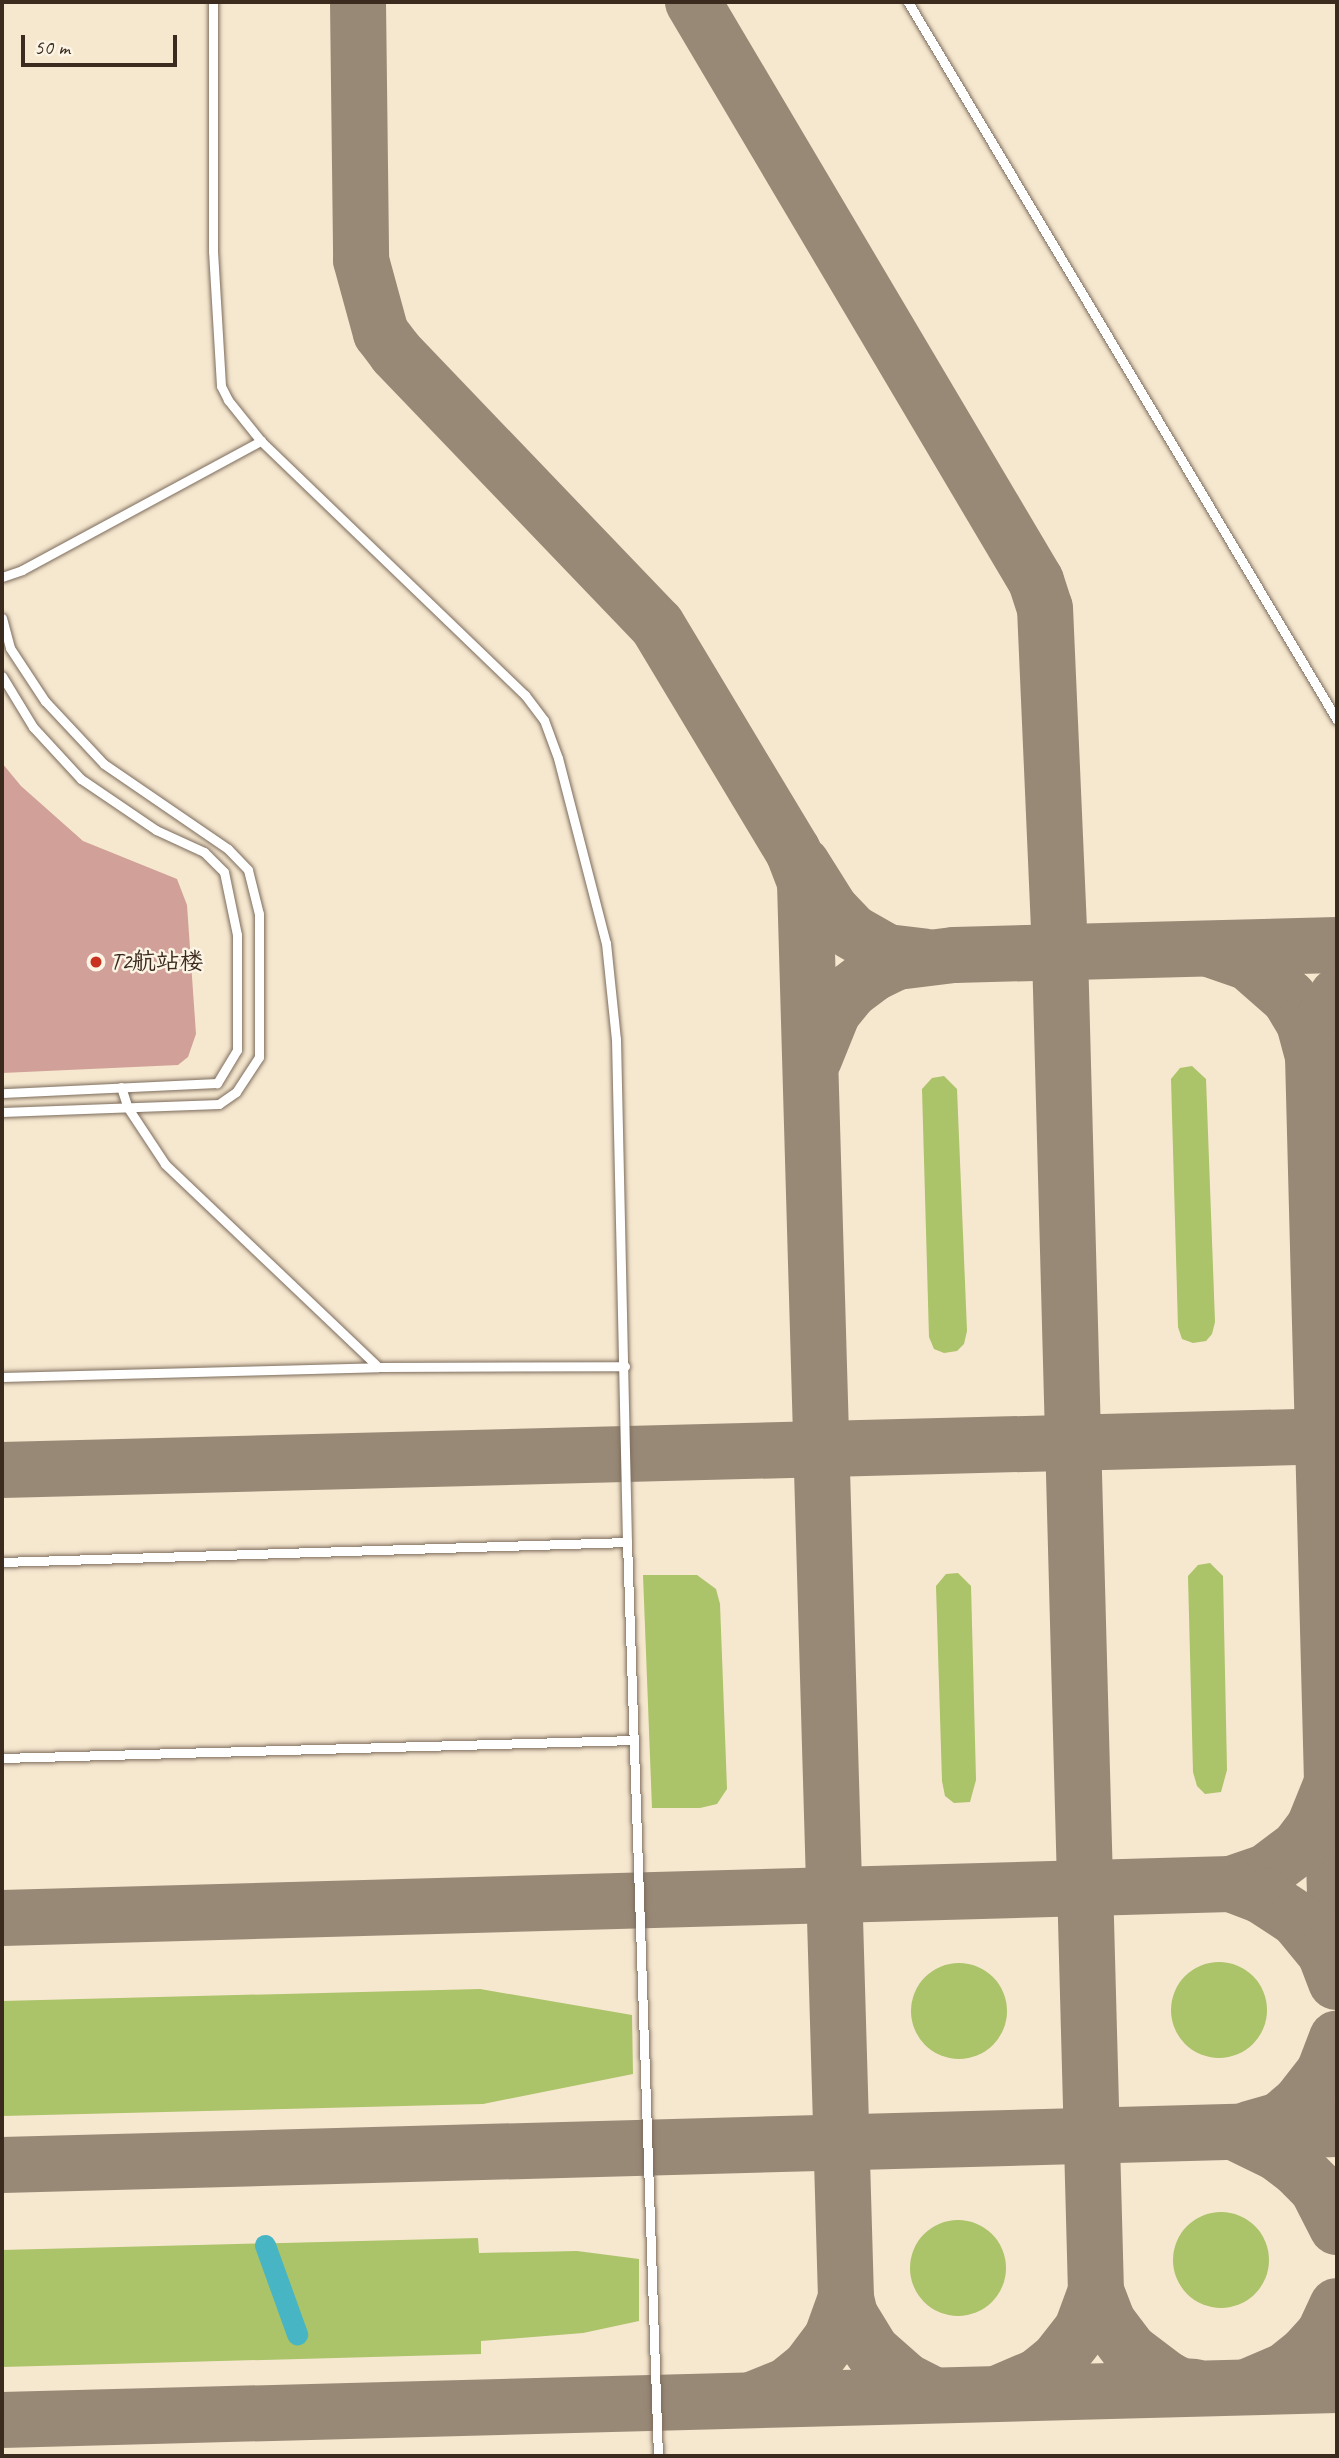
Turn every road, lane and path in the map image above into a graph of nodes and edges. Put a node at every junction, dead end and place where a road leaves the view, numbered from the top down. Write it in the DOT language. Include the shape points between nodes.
graph roads {
  1 [pos="213,2"];
  2 [pos="908,2"];
  3 [pos="261,441"];
  4 [pos="2,577"];
  5 [pos="2,618"];
  6 [pos="2,676"];
  7 [pos="1337,720"];
  8 [pos="121,1087"];
  9 [pos="2,1093"];
  10 [pos="128,1108"];
  11 [pos="2,1112"];
  12 [pos="625,1366"];
  13 [pos="378,1367"];
  14 [pos="2,1377"];
  15 [pos="627,1542"];
  16 [pos="2,1562"];
  17 [pos="633,1741"];
  18 [pos="2,1758"];
  19 [pos="658,2456"];
  1 -- 3 [label="lane" via="218,369 228,400"];
  2 -- 7 [label="lane"];
  3 -- 4 [label="lane"];
  3 -- 12 [label="lane" via="525,695 553,740 606,943 612,986"];
  5 -- 10 [label="lane" via="10,648 45,701 104,764 229,849 248,870 251,881 259,914 259,1057 236,1092 219,1104"];
  6 -- 8 [label="lane" via="33,727 81,779 156,830 204,852 224,872 237,935 237,1050 216,1083"];
  8 -- 9 [label="lane"];
  8 -- 10 [label="lane"];
  10 -- 11 [label="lane"];
  10 -- 13 [label="lane" via="165,1164"];
  12 -- 13 [label="lane"];
  12 -- 15 [label="lane"];
  13 -- 14 [label="lane"];
  15 -- 16 [label="lane"];
  15 -- 17 [label="lane"];
  17 -- 18 [label="lane"];
  17 -- 19 [label="lane"];
}
